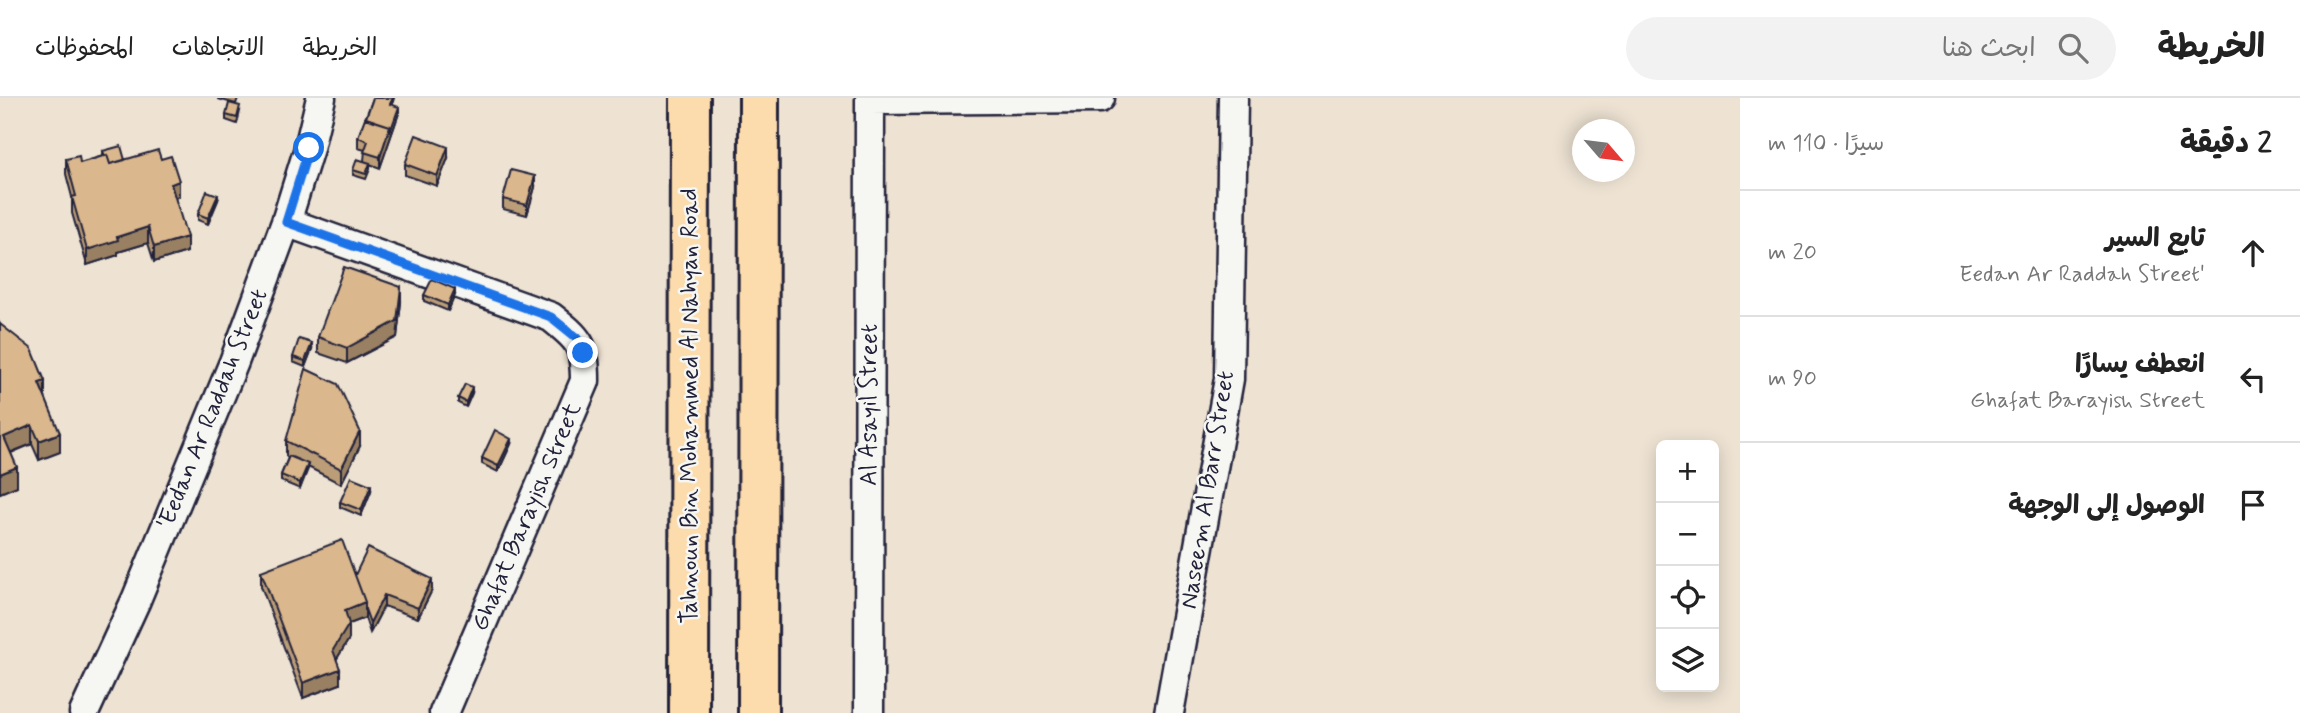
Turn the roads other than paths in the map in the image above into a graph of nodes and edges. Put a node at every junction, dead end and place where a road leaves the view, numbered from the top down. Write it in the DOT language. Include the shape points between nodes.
graph roads {
  1 [pos="321,98"];
  2 [pos="690,98"];
  3 [pos="759,98"];
  4 [pos="1100,98"];
  5 [pos="1233,98"];
  6 [pos="870,99"];
  7 [pos="286,222"];
  8 [pos="84,713"];
  9 [pos="444,713"];
  10 [pos="689,713"];
  11 [pos="758,713"];
  12 [pos="869,713"];
  13 [pos="1169,713"];
  1 -- 7 [label="street, 'Eedan Ar Raddah Street"];
  2 -- 10 [label="main road, Tahnoun Bin Mohammed Al Nahyan Road"];
  3 -- 11 [label="main road"];
  4 -- 6 [label="street"];
  5 -- 13 [label="street, Naseem Al Barr Street" via="1229,379"];
  6 -- 12 [label="street, Al Asayil Street"];
  7 -- 8 [label="street, 'Eedan Ar Raddah Street" via="234,362"];
  7 -- 9 [label="street, Ghafat Barayish Street" via="551,317 577,338 583,353 580,394"];
}
